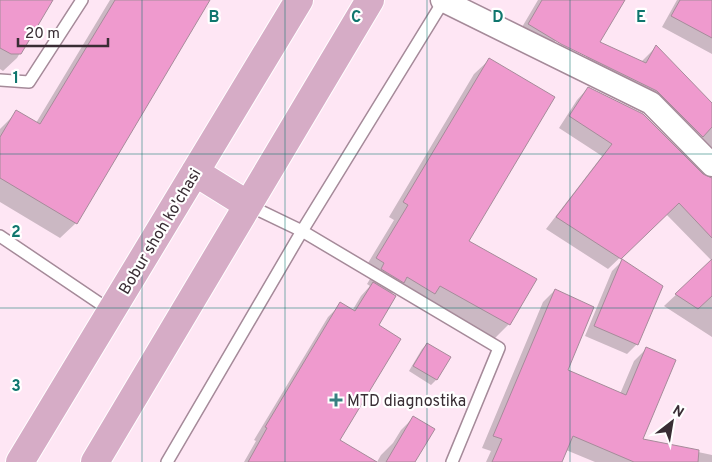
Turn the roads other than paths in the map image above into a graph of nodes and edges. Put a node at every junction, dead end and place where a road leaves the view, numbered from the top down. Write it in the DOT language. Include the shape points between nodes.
graph roads {
  1 [pos="82,0"];
  2 [pos="298,0"];
  3 [pos="370,0"];
  4 [pos="443,0"];
  5 [pos="0,80"];
  6 [pos="712,165"];
  7 [pos="195,172"];
  8 [pos="248,205"];
  9 [pos="302,231"];
  10 [pos="0,236"];
  11 [pos="111,311"];
  12 [pos="20,462"];
  13 [pos="95,462"];
  14 [pos="167,462"];
  15 [pos="452,462"];
  1 -- 5 [label="lane" via="30,82"];
  2 -- 7 [label="main road, Bobur shoh ko'chasi"];
  3 -- 8 [label="main road"];
  4 -- 6 [label="street" via="651,103"];
  4 -- 9 [label="lane"];
  7 -- 8 [label="main road"];
  7 -- 11 [label="main road, Bobur shoh ko'chasi"];
  8 -- 9 [label="lane"];
  8 -- 13 [label="main road"];
  9 -- 14 [label="lane"];
  9 -- 15 [label="lane" via="499,348"];
  10 -- 11 [label="lane"];
  11 -- 12 [label="main road, Bobur shoh ko'chasi"];
}
